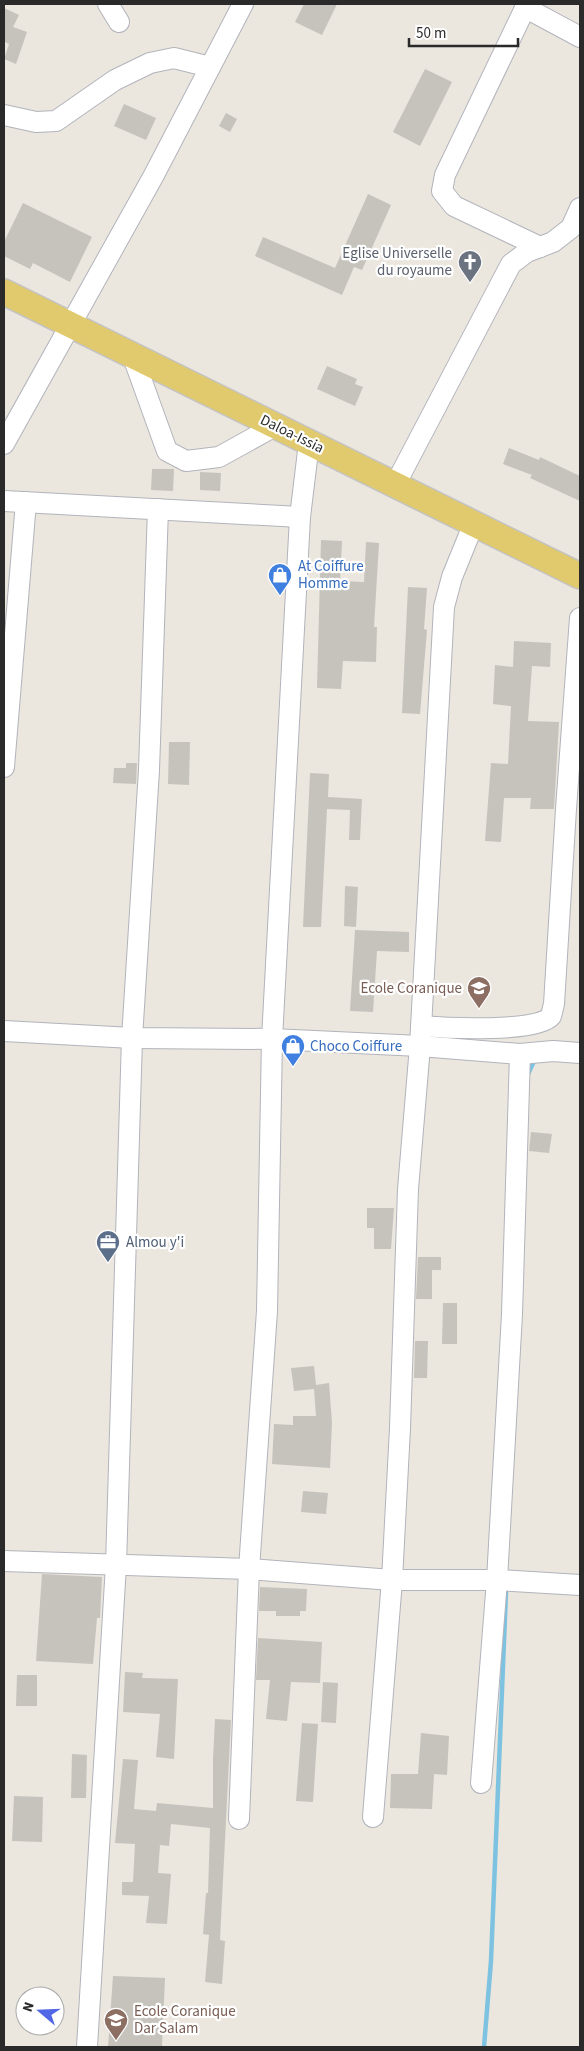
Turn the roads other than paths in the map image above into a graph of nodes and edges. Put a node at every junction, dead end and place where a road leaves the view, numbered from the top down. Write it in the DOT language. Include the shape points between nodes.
graph roads {
  1 [pos="108,4"];
  2 [pos="244,4"];
  3 [pos="526,6"];
  4 [pos="119,22"];
  5 [pos="580,37"];
  6 [pos="210,67"];
  7 [pos="4,115"];
  8 [pos="580,208"];
  9 [pos="540,247"];
  10 [pos="4,292"];
  11 [pos="71,323"];
  12 [pos="132,354"];
  13 [pos="275,426"];
  14 [pos="309,443"];
  15 [pos="4,444"];
  16 [pos="394,484"];
  17 [pos="4,501"];
  18 [pos="26,502"];
  19 [pos="158,508"];
  20 [pos="300,517"];
  21 [pos="474,523"];
  22 [pos="580,576"];
  23 [pos="580,618"];
  24 [pos="4,768"];
  25 [pos="4,1031"];
  26 [pos="421,1036"];
  27 [pos="132,1038"];
  28 [pos="272,1039"];
  29 [pos="580,1053"];
  30 [pos="524,1054"];
  31 [pos="4,1561"];
  32 [pos="116,1565"];
  33 [pos="249,1569"];
  34 [pos="392,1580"];
  35 [pos="504,1580"];
  36 [pos="580,1584"];
  37 [pos="481,1784"];
  38 [pos="373,1817"];
  39 [pos="239,1819"];
  40 [pos="87,2047"];
  1 -- 4 [label="street"];
  2 -- 6 [label="street"];
  3 -- 5 [label="street"];
  3 -- 9 [label="street" via="445,175 442,191 454,206"];
  6 -- 7 [label="street" via="174,58 150,63 114,80 56,121 36,122"];
  6 -- 11 [label="street"];
  8 -- 9 [label="street" via="571,228 553,242"];
  9 -- 16 [label="street" via="512,264"];
  10 -- 11 [label="main road, Daloa-Issia"];
  11 -- 12 [label="main road, Daloa-Issia"];
  11 -- 15 [label="street"];
  12 -- 13 [label="main road, Daloa-Issia"];
  12 -- 13 [label="street" via="167,450 186,461 220,457"];
  13 -- 14 [label="main road, Daloa-Issia"];
  14 -- 16 [label="main road, Daloa-Issia"];
  14 -- 20 [label="street"];
  16 -- 21 [label="main road, Daloa-Issia"];
  17 -- 18 [label="street"];
  18 -- 19 [label="street"];
  18 -- 24 [label="street"];
  19 -- 20 [label="street"];
  19 -- 27 [label="street" via="149,770"];
  20 -- 28 [label="street"];
  21 -- 22 [label="main road, Daloa-Issia"];
  21 -- 26 [label="street" via="452,576 444,607"];
  23 -- 26 [label="street" via="551,1016 542,1022"];
  25 -- 27 [label="street"];
  26 -- 28 [label="street"];
  26 -- 30 [label="street"];
  26 -- 34 [label="street" via="408,1189"];
  27 -- 28 [label="street"];
  27 -- 32 [label="street"];
  28 -- 33 [label="street" via="267,1311"];
  29 -- 30 [label="street" via="550,1051"];
  30 -- 35 [label="street"];
  31 -- 32 [label="street"];
  32 -- 33 [label="street"];
  32 -- 40 [label="street"];
  33 -- 34 [label="street"];
  33 -- 39 [label="street"];
  34 -- 35 [label="street"];
  34 -- 38 [label="street"];
  35 -- 36 [label="street"];
  35 -- 37 [label="street"];
}
